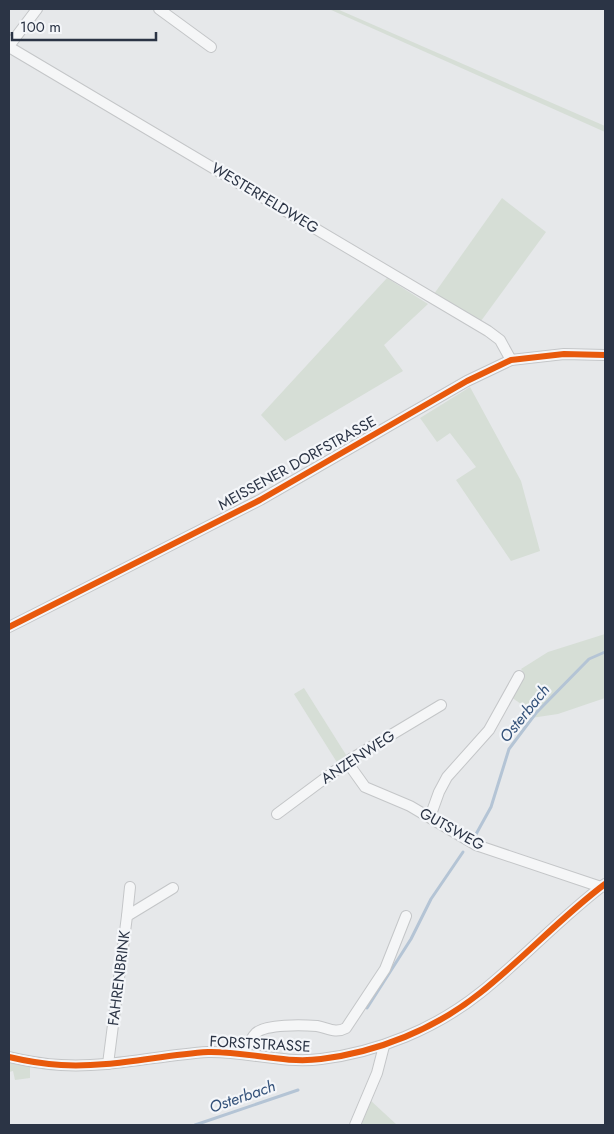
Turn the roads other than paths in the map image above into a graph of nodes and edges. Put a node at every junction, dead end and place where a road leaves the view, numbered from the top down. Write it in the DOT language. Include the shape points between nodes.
graph roads {
  1 [pos="38,9"];
  2 [pos="160,9"];
  3 [pos="9,46"];
  4 [pos="211,47"];
  5 [pos="605,356"];
  6 [pos="511,360"];
  7 [pos="9,628"];
  8 [pos="519,676"];
  9 [pos="441,705"];
  10 [pos="351,759"];
  11 [pos="277,814"];
  12 [pos="430,817"];
  13 [pos="603,886"];
  14 [pos="130,887"];
  15 [pos="173,888"];
  16 [pos="127,916"];
  17 [pos="406,916"];
  18 [pos="384,1046"];
  19 [pos="244,1054"];
  20 [pos="9,1057"];
  21 [pos="108,1064"];
  22 [pos="355,1125"];
  1 -- 3 [label="street"];
  2 -- 4 [label="street"];
  3 -- 6 [label="street, WESTERFELDWEG" via="488,331 500,340"];
  5 -- 6 [label="street, MEISSENER DORFSTRASSE" via="564,354"];
  6 -- 7 [label="street, MEISSENER DORFSTRASSE" via="467,381 260,500"];
  8 -- 12 [label="street" via="489,730 447,777"];
  9 -- 10 [label="street, ANZENWEG"];
  10 -- 11 [label="street, ANZENWEG"];
  10 -- 12 [label="street, GUTSWEG" via="350,766 365,787"];
  12 -- 13 [label="street, GUTSWEG" via="476,845"];
  13 -- 18 [label="street, FORSTSTRASSE" via="480,993 445,1017"];
  14 -- 16 [label="street"];
  15 -- 16 [label="street, FAHRENBRINK"];
  16 -- 21 [label="street, FAHRENBRINK"];
  17 -- 19 [label="street" via="384,969 346,1028 335,1032 318,1026 264,1028 255,1034"];
  18 -- 19 [label="street, FORSTSTRASSE" via="319,1060 284,1060"];
  18 -- 22 [label="street" via="377,1073"];
  19 -- 21 [label="street, FORSTSTRASSE" via="209,1052"];
  20 -- 21 [label="street, FORSTSTRASSE" via="62,1066"];
}
